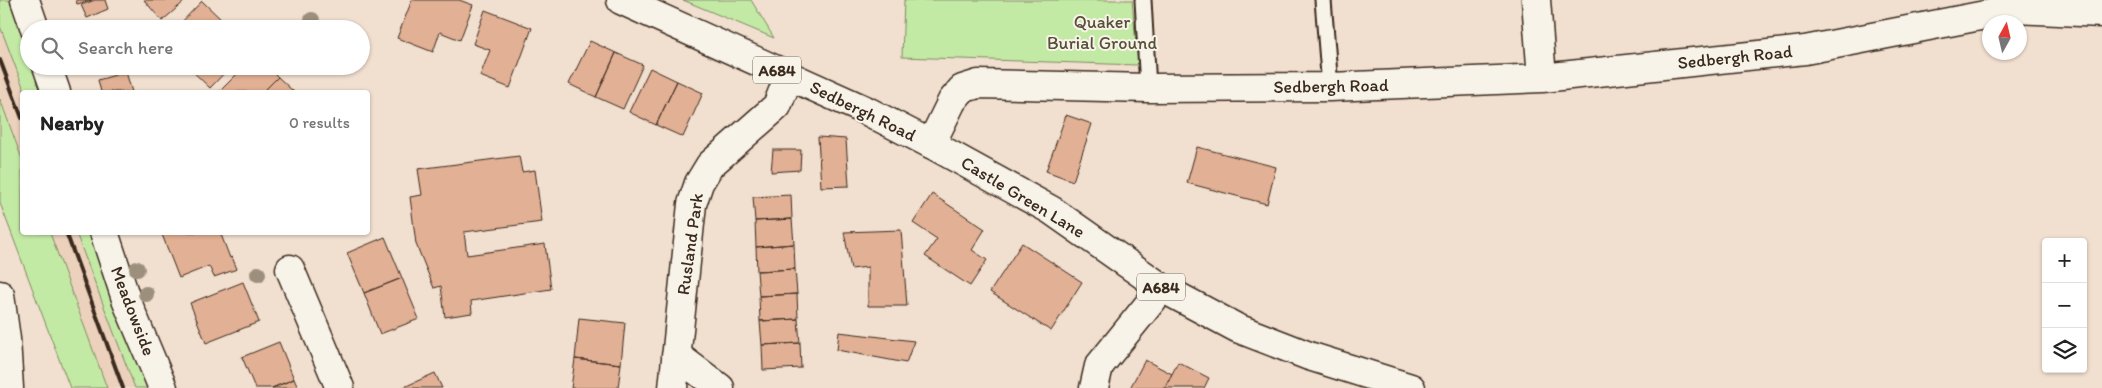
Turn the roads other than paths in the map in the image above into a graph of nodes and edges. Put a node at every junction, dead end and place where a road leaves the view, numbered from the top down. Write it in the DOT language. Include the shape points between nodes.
graph roads {
  1 [pos="25,0"];
  2 [pos="621,0"];
  3 [pos="1144,0"];
  4 [pos="1323,0"];
  5 [pos="1536,0"];
  6 [pos="2102,13"];
  7 [pos="32,20"];
  8 [pos="50,75"];
  9 [pos="790,76"];
  10 [pos="1542,78"];
  11 [pos="1330,87"];
  12 [pos="1148,88"];
  13 [pos="55,90"];
  14 [pos="931,144"];
  15 [pos="105,235"];
  16 [pos="290,269"];
  17 [pos="1162,288"];
  18 [pos="0,295"];
  19 [pos="676,355"];
  20 [pos="9,388"];
  21 [pos="163,388"];
  22 [pos="340,388"];
  23 [pos="673,388"];
  24 [pos="720,388"];
  25 [pos="1094,388"];
  26 [pos="1411,388"];
  1 -- 7 [label="main road"];
  2 -- 9 [label="main road, Sedbergh Road / A684"];
  3 -- 12 [label="lane"];
  4 -- 11 [label="lane"];
  5 -- 10 [label="main road"];
  6 -- 10 [label="main road, Sedbergh Road" via="2016,9 1805,50"];
  8 -- 13 [label="main road"];
  9 -- 14 [label="main road, Sedbergh Road / A684"];
  9 -- 19 [label="main road, Rusland Park" via="777,106 710,166 699,183 692,204"];
  10 -- 11 [label="main road, Sedbergh Road"];
  11 -- 12 [label="main road, Sedbergh Road"];
  12 -- 14 [label="main road, Sedbergh Road" via="978,84 962,90 952,100"];
  14 -- 17 [label="main road, Castle Green Lane / A684" via="1051,210"];
  15 -- 21 [label="main road, Meadowside" via="127,302"];
  16 -- 22 [label="main road"];
  17 -- 25 [label="main road" via="1100,366"];
  17 -- 26 [label="main road, Castle Green Lane / A684" via="1237,328 1309,356"];
  18 -- 20 [label="main road"];
  19 -- 23 [label="main road, Rusland Park"];
  19 -- 24 [label="main road"];
}
